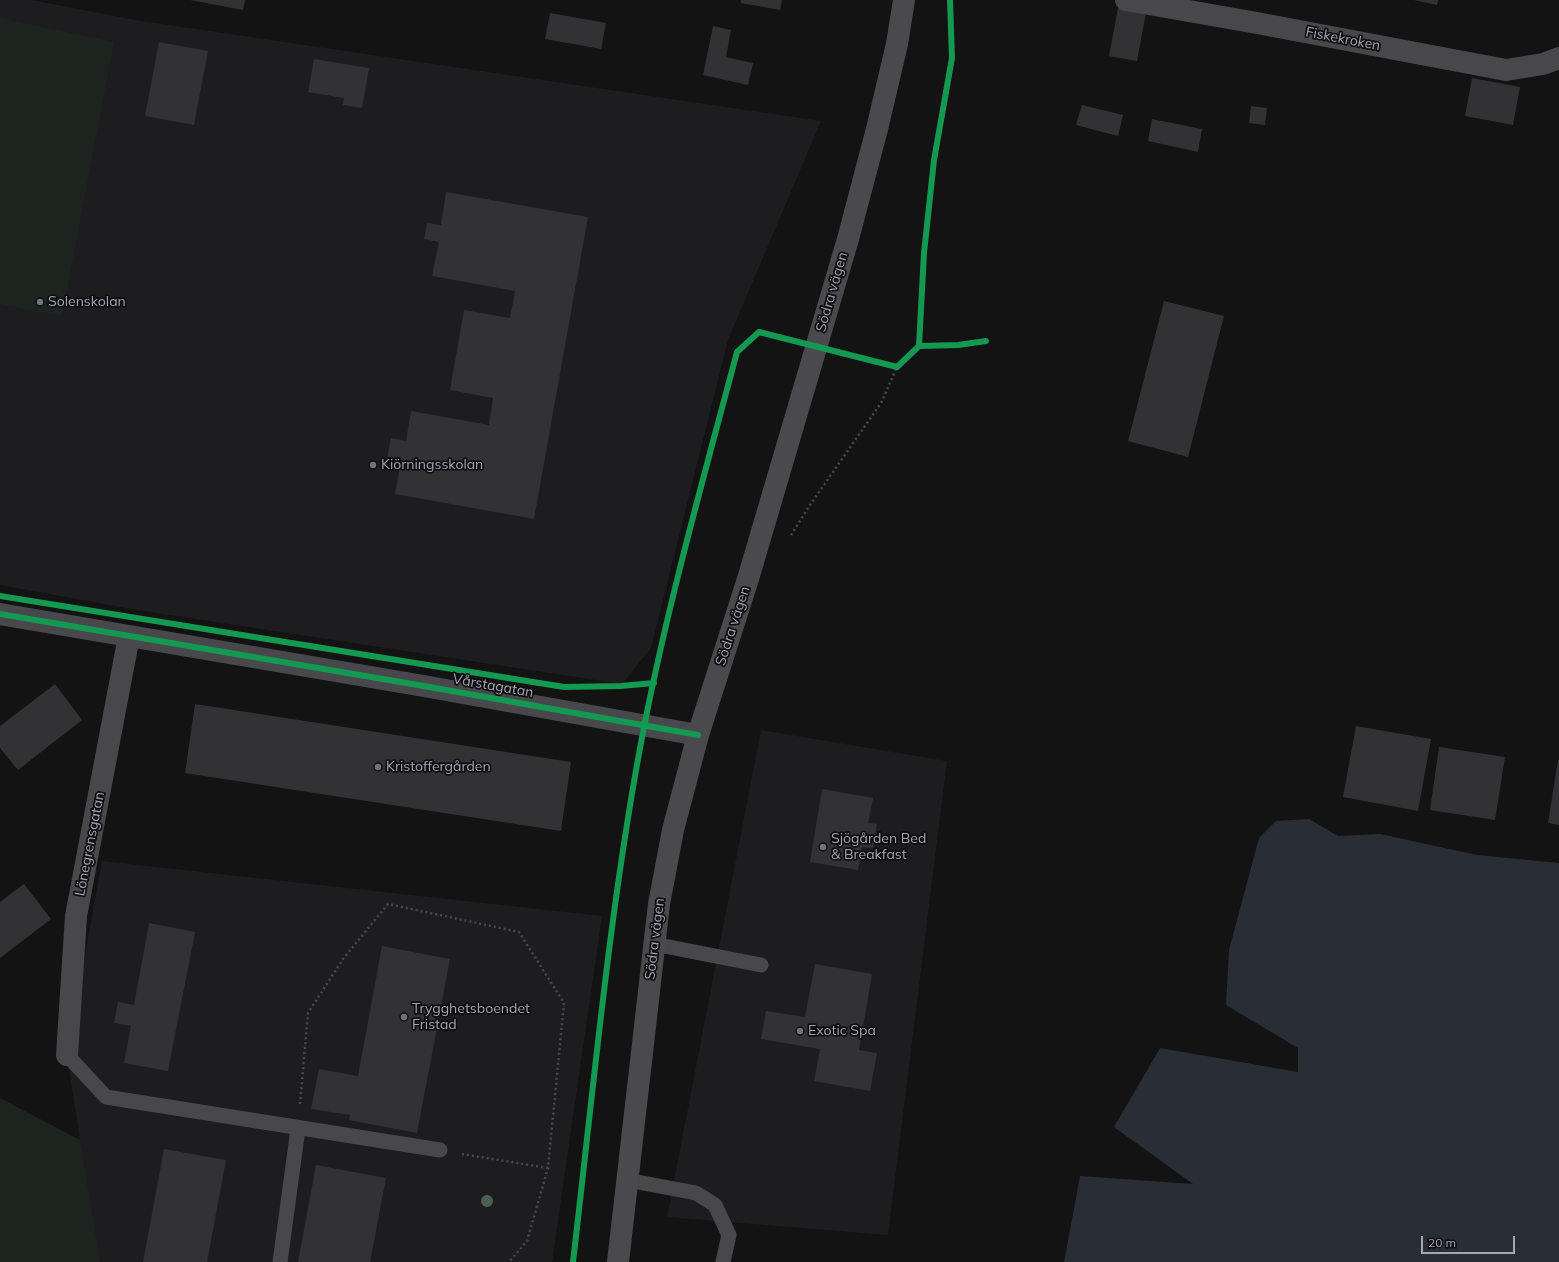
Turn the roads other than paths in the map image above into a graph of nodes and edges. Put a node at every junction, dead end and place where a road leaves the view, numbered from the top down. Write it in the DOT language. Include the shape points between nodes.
graph roads {
  1 [pos="904,0"];
  2 [pos="1126,0"];
  3 [pos="1559,58"];
  4 [pos="0,614"];
  5 [pos="129,636"];
  6 [pos="698,735"];
  7 [pos="654,944"];
  8 [pos="761,965"];
  9 [pos="67,1055"];
  10 [pos="298,1129"];
  11 [pos="440,1150"];
  12 [pos="627,1180"];
  13 [pos="280,1262"];
  14 [pos="618,1262"];
  15 [pos="723,1262"];
  1 -- 6 [label="highway, Södra vägen" via="879,122 848,239 748,579"];
  2 -- 3 [label="street, Fiskekroken" via="1506,70 1543,64"];
  4 -- 5 [label="street, Vårstagatan"];
  5 -- 6 [label="street, Vårstagatan"];
  5 -- 9 [label="street, Lönegrensgatan" via="76,916"];
  6 -- 7 [label="highway, Södra vägen" via="673,830"];
  7 -- 8 [label="lane"];
  7 -- 12 [label="highway, Södra vägen"];
  9 -- 10 [label="lane" via="106,1097"];
  10 -- 11 [label="lane"];
  10 -- 13 [label="lane"];
  12 -- 14 [label="highway, Södra vägen"];
  12 -- 15 [label="lane" via="696,1193 715,1205 729,1236"];
}
